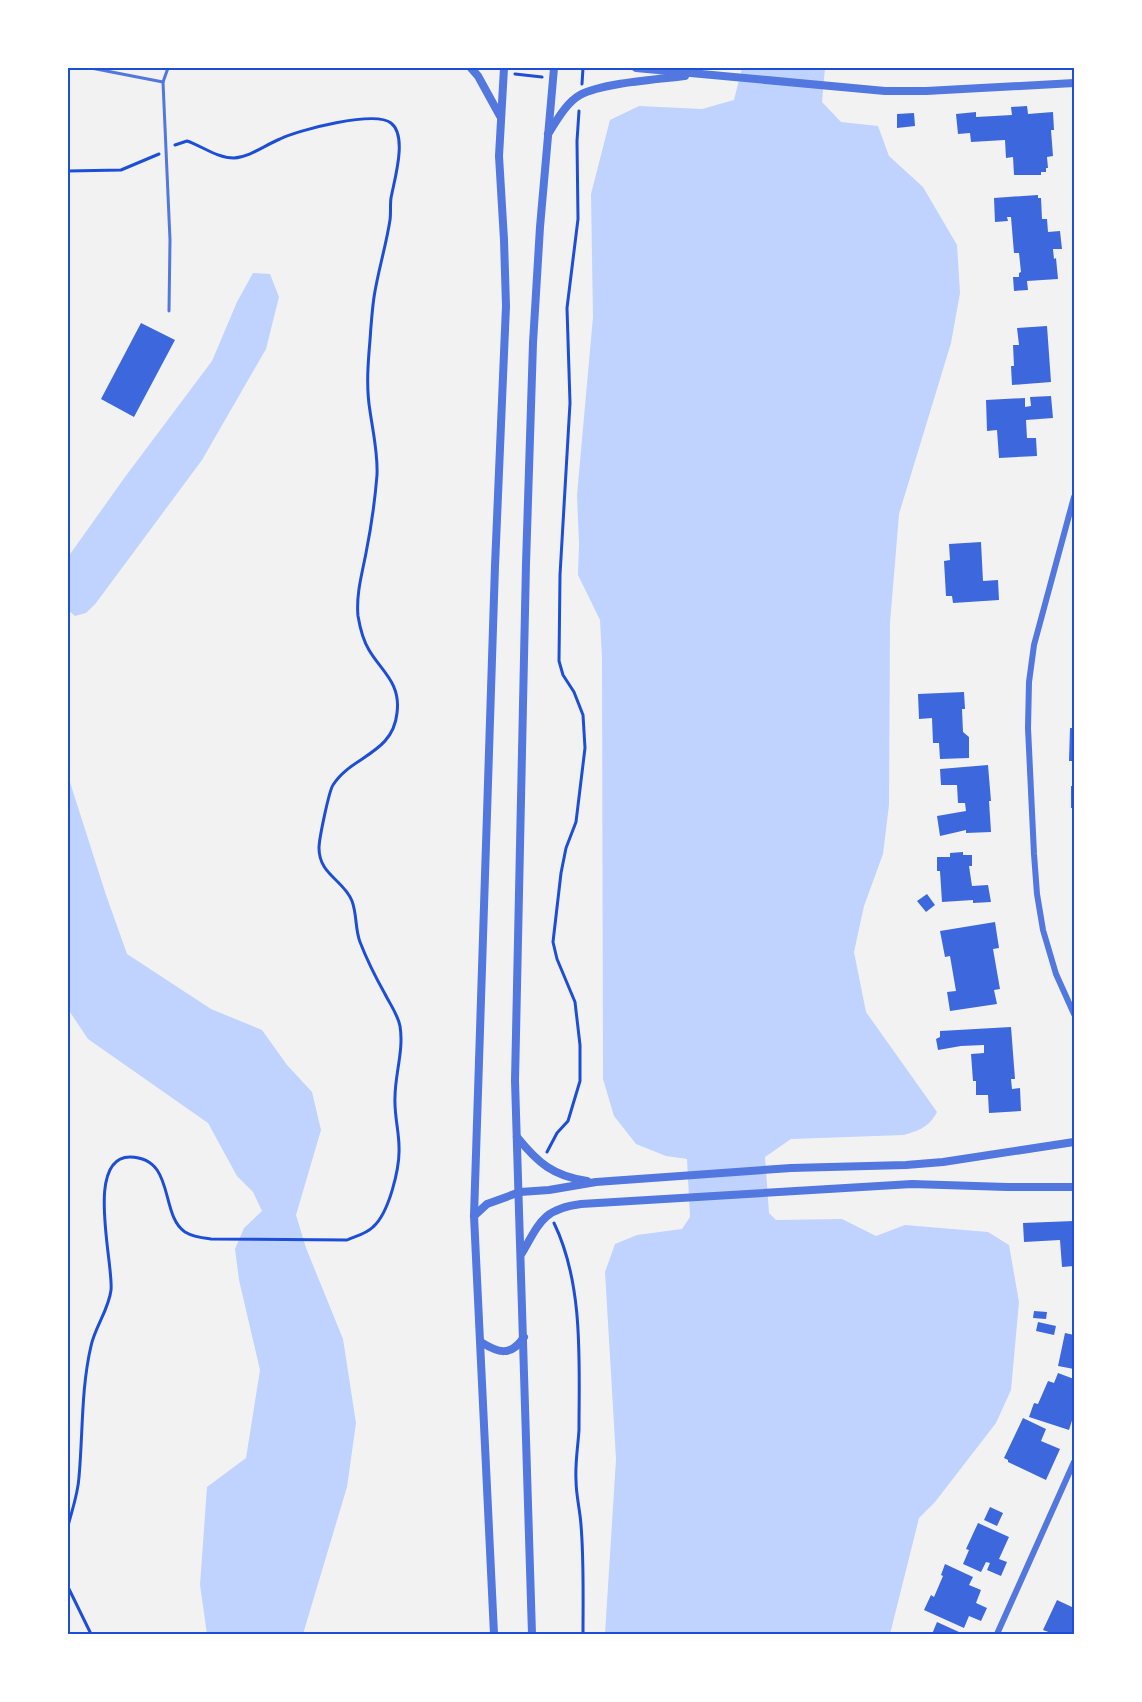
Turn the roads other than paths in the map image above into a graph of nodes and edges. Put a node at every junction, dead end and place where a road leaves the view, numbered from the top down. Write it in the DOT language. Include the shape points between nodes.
graph roads {
  1 [pos="91,68"];
  2 [pos="168,68"];
  3 [pos="471,68"];
  4 [pos="554,68"];
  5 [pos="636,68"];
  6 [pos="507,71"];
  7 [pos="699,74"];
  8 [pos="164,82"];
  9 [pos="1074,83"];
  10 [pos="501,117"];
  11 [pos="547,134"];
  12 [pos="169,310"];
  13 [pos="1074,497"];
  14 [pos="1074,1014"];
  15 [pos="517,1137"];
  16 [pos="1074,1142"];
  17 [pos="596,1182"];
  18 [pos="1074,1187"];
  19 [pos="520,1192"];
  20 [pos="474,1216"];
  21 [pos="521,1253"];
  22 [pos="524,1337"];
  23 [pos="481,1342"];
  24 [pos="1074,1462"];
  25 [pos="494,1635"];
  26 [pos="532,1635"];
  27 [pos="997,1635"];
  1 -- 8 [label="lane"];
  2 -- 8 [label="lane"];
  3 -- 10 [label="street"];
  4 -- 11 [label="street"];
  5 -- 7 [label="street"];
  6 -- 10 [label="street"];
  7 -- 9 [label="street" via="885,91"];
  7 -- 11 [label="street" via="607,86 580,95"];
  8 -- 12 [label="lane"];
  10 -- 20 [label="street" via="499,156 506,306"];
  11 -- 15 [label="street" via="533,343 526,564"];
  13 -- 14 [label="street" via="1034,645 1028,728 1041,921 1056,974"];
  15 -- 17 [label="street" via="547,1168 568,1178"];
  15 -- 19 [label="street"];
  16 -- 17 [label="street" via="934,1163 791,1168"];
  17 -- 19 [label="street"];
  18 -- 21 [label="street" via="912,1184 561,1206 538,1226"];
  19 -- 20 [label="street" via="487,1204"];
  19 -- 21 [label="street"];
  20 -- 23 [label="street"];
  21 -- 22 [label="street"];
  22 -- 23 [label="street" via="512,1350 503,1352 495,1352"];
  22 -- 26 [label="street"];
  23 -- 25 [label="street"];
  24 -- 27 [label="street"];
}
